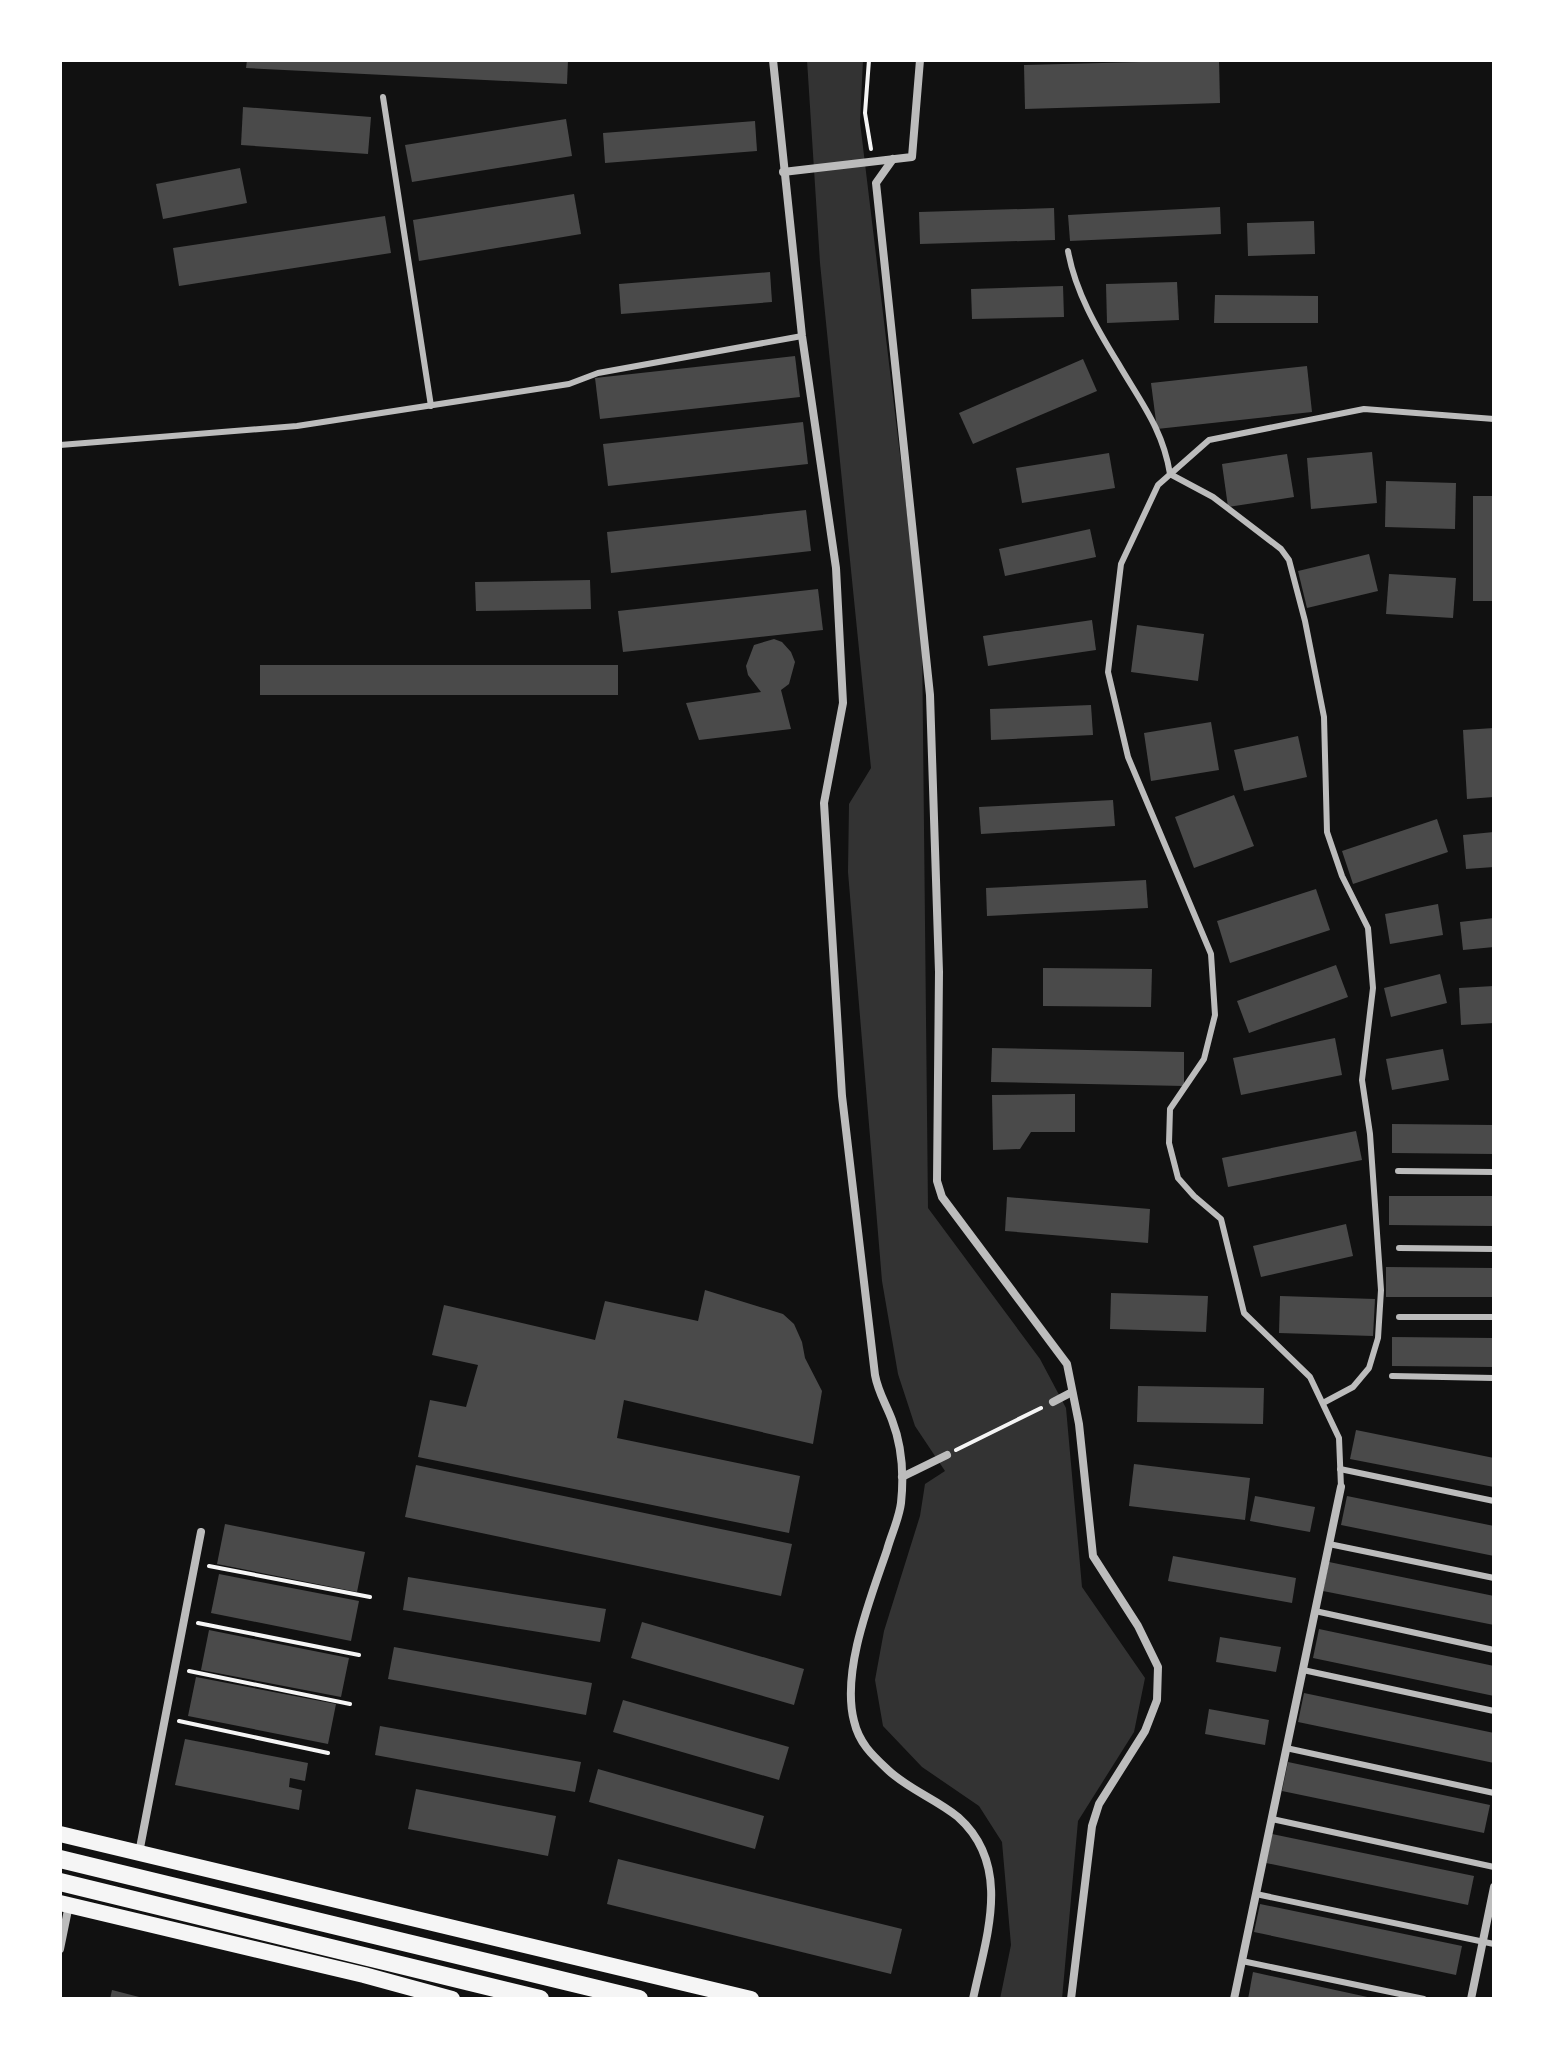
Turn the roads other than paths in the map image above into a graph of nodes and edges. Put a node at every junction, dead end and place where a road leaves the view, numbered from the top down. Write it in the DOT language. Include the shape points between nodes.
graph roads {
  1 [pos="773,60"];
  2 [pos="920,60"];
  3 [pos="383,97"];
  4 [pos="893,159"];
  5 [pos="783,172"];
  6 [pos="1068,251"];
  7 [pos="802,336"];
  8 [pos="431,406"];
  9 [pos="1494,419"];
  10 [pos="60,445"];
  11 [pos="1170,474"];
  12 [pos="1398,1171"];
  13 [pos="1494,1172"];
  14 [pos="1399,1248"];
  15 [pos="1494,1249"];
  16 [pos="1399,1317"];
  17 [pos="1494,1317"];
  18 [pos="1392,1376"];
  19 [pos="1494,1378"];
  20 [pos="1072,1392"];
  21 [pos="1053,1402"];
  22 [pos="1323,1403"];
  23 [pos="947,1455"];
  24 [pos="1340,1469"];
  25 [pos="902,1477"];
  26 [pos="1341,1487"];
  27 [pos="1494,1501"];
  28 [pos="201,1532"];
  29 [pos="1329,1544"];
  30 [pos="1494,1578"];
  31 [pos="1315,1611"];
  32 [pos="1494,1650"];
  33 [pos="1303,1670"];
  34 [pos="1494,1711"];
  35 [pos="1286,1748"];
  36 [pos="1494,1793"];
  37 [pos="1272,1819"];
  38 [pos="60,1834"];
  39 [pos="139,1853"];
  40 [pos="60,1859"];
  41 [pos="1494,1867"];
  42 [pos="60,1882"];
  43 [pos="1494,1887"];
  44 [pos="1256,1894"];
  45 [pos="65,1904"];
  46 [pos="1483,1942"];
  47 [pos="1494,1944"];
  48 [pos="60,1949"];
  49 [pos="1242,1961"];
  50 [pos="452,1999"];
  51 [pos="540,1999"];
  52 [pos="639,1999"];
  53 [pos="751,1999"];
  54 [pos="973,1999"];
  55 [pos="1071,1999"];
  56 [pos="1234,1999"];
  57 [pos="1424,1999"];
  58 [pos="1471,1999"];
  1 -- 5 [label="street"];
  2 -- 4 [label="street" via="912,157"];
  3 -- 8 [label="lane"];
  4 -- 5 [label="street"];
  4 -- 20 [label="street" via="876,183 930,695 939,972 937,1181 942,1197 1067,1364"];
  5 -- 7 [label="street"];
  6 -- 11 [label="lane" via="1078,289 1166,449"];
  7 -- 8 [label="lane"];
  7 -- 25 [label="street" via="836,583 843,703 824,803 842,1096 875,1375 900,1445"];
  8 -- 10 [label="lane" via="297,426"];
  9 -- 11 [label="lane" via="1364,409 1209,440"];
  11 -- 22 [label="lane" via="1158,485 1121,564 1108,672 1128,757 1211,954 1215,1015 1204,1059 1170,1109 1169,1143 1178,1178 1225,1228 1244,1313 1310,1377"];
  11 -- 22 [label="lane" via="1213,497 1289,560 1324,717 1327,832 1368,928 1373,988 1362,1080 1381,1290 1378,1338 1369,1368 1353,1387"];
  12 -- 13 [label="lane"];
  14 -- 15 [label="lane"];
  16 -- 17 [label="lane"];
  18 -- 19 [label="lane"];
  20 -- 21 [label="street"];
  20 -- 55 [label="street" via="1093,1556 1149,1646 1158,1667 1158,1687 1145,1731 1099,1804 1092,1826"];
  22 -- 24 [label="lane" via="1339,1438"];
  23 -- 25 [label="street"];
  24 -- 26 [label="lane"];
  24 -- 27 [label="lane"];
  25 -- 54 [label="street" via="900,1508 859,1635 853,1719 868,1752 900,1781 955,1815 984,1850 991,1914"];
  26 -- 29 [label="street"];
  28 -- 39 [label="street"];
  29 -- 30 [label="lane"];
  29 -- 31 [label="street"];
  31 -- 32 [label="lane"];
  31 -- 33 [label="street"];
  33 -- 34 [label="lane"];
  33 -- 35 [label="street"];
  35 -- 36 [label="lane"];
  35 -- 37 [label="street"];
  37 -- 41 [label="lane"];
  37 -- 44 [label="street"];
  38 -- 39 [label="main road"];
  39 -- 53 [label="main road"];
  40 -- 52 [label="main road"];
  42 -- 51 [label="main road"];
  43 -- 46 [label="street"];
  44 -- 46 [label="lane"];
  44 -- 49 [label="street"];
  45 -- 48 [label="street"];
  45 -- 50 [label="main road"];
  46 -- 47 [label="lane"];
  46 -- 58 [label="street"];
  49 -- 56 [label="street"];
  49 -- 57 [label="lane"];
}
